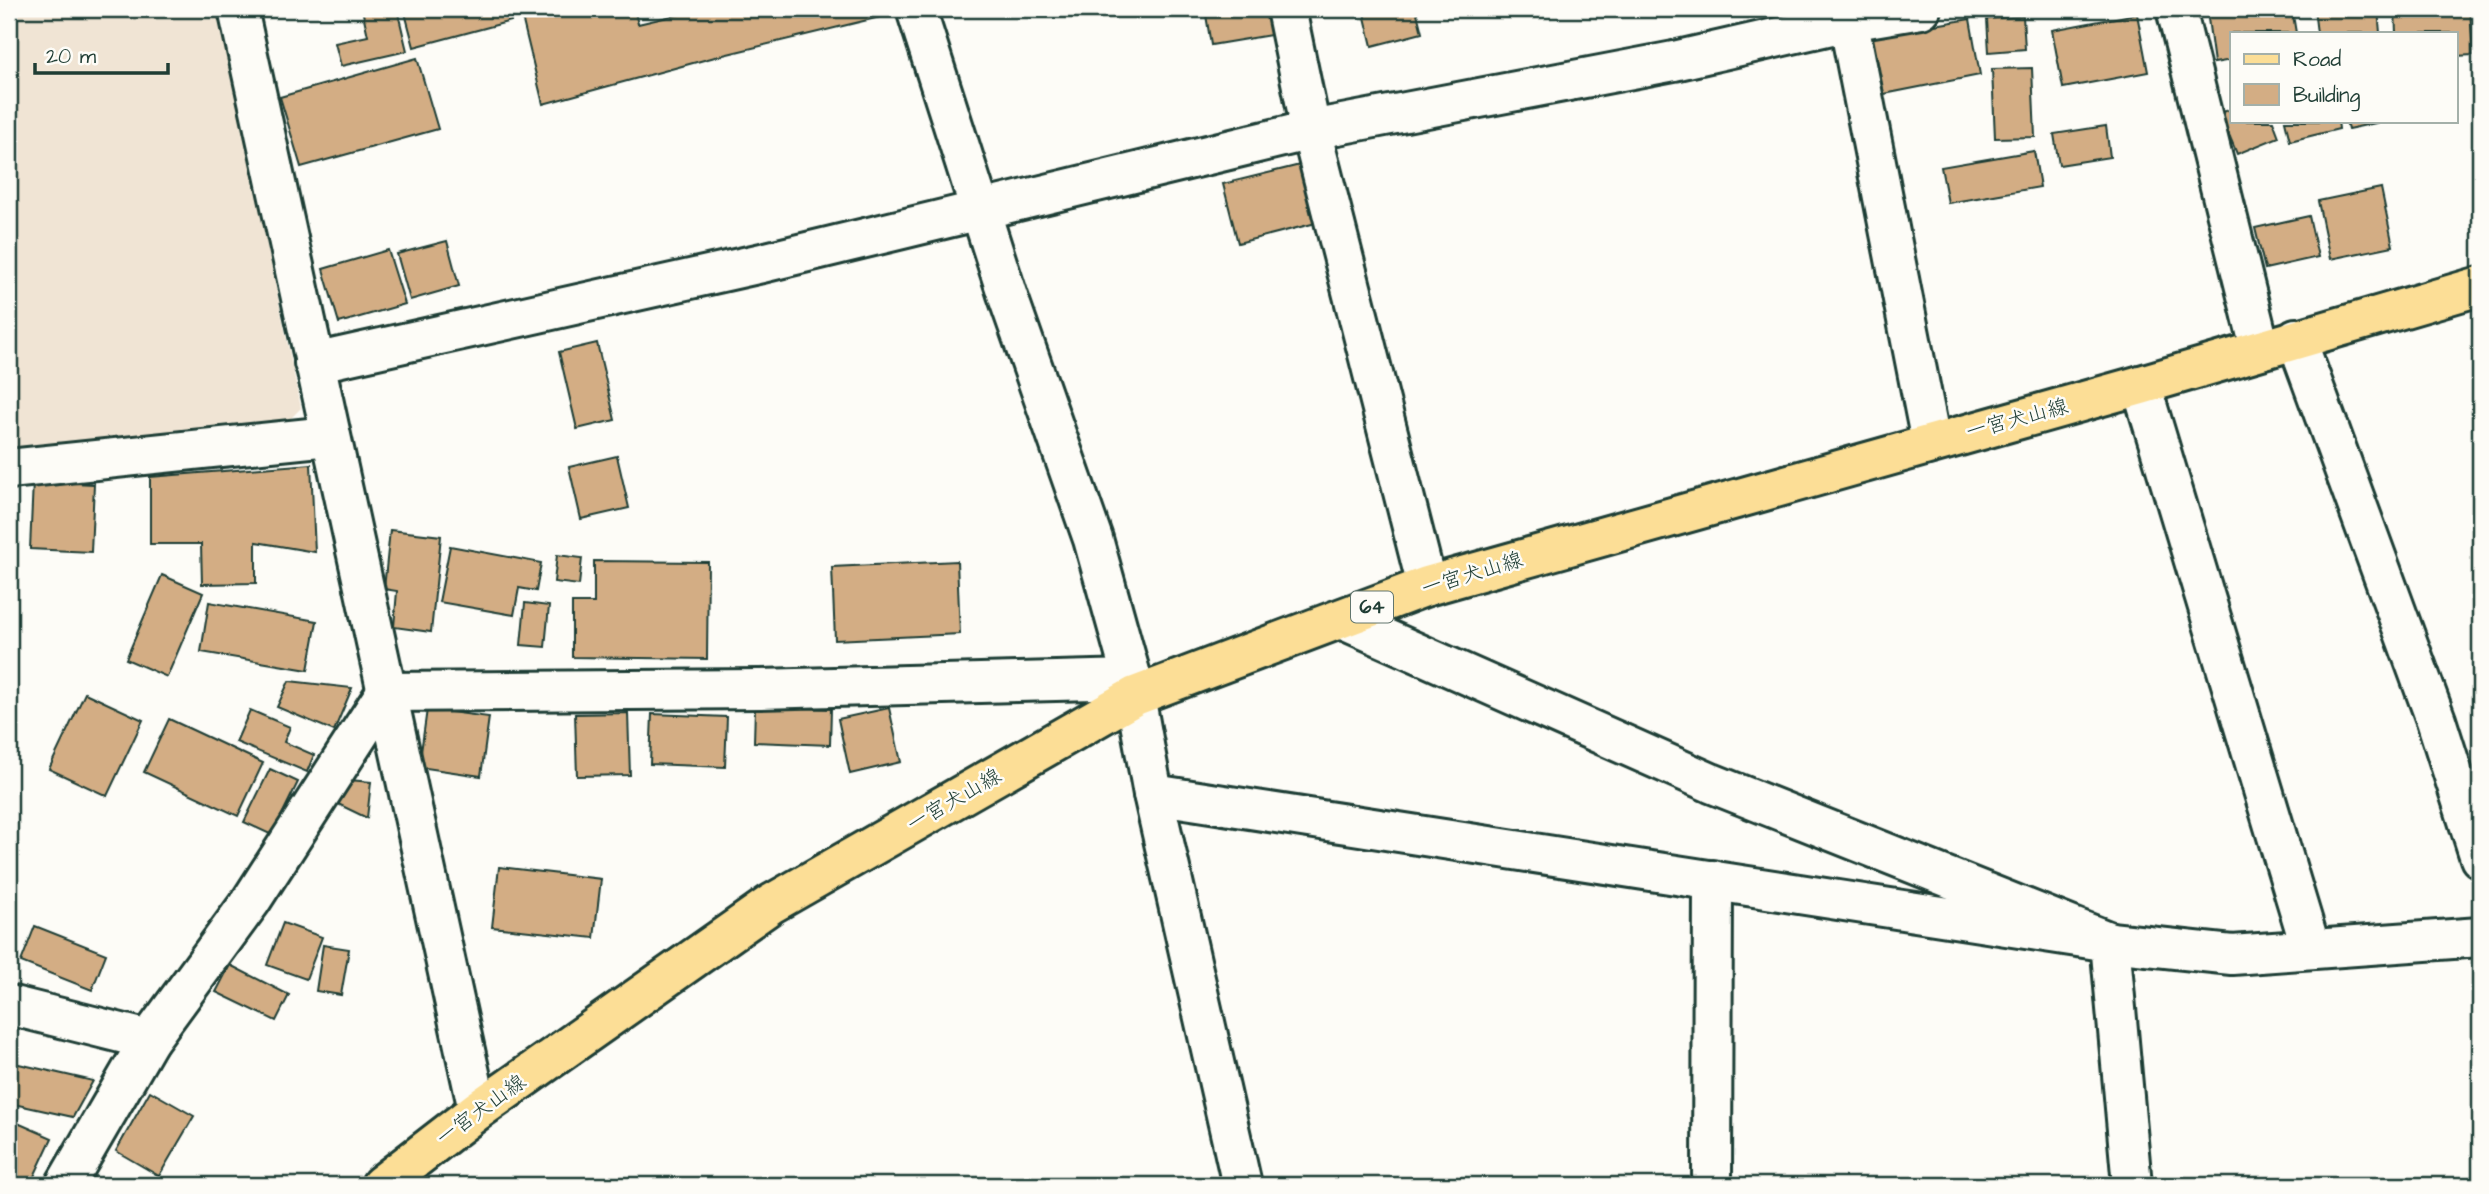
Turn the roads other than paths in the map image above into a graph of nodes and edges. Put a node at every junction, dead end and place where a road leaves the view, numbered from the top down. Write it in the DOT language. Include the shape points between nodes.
graph roads {
  1 [pos="238,9"];
  2 [pos="916,9"];
  3 [pos="1286,9"];
  4 [pos="1921,9"];
  5 [pos="2176,9"];
  6 [pos="1847,15"];
  7 [pos="1311,130"];
  8 [pos="982,211"];
  9 [pos="2480,286"];
  10 [pos="2296,338"];
  11 [pos="2260,348"];
  12 [pos="314,363"];
  13 [pos="2141,385"];
  14 [pos="330,436"];
  15 [pos="1931,442"];
  16 [pos="9,469"];
  17 [pos="1427,586"];
  18 [pos="1341,619"];
  19 [pos="1134,687"];
  20 [pos="386,692"];
  21 [pos="1153,794"];
  22 [pos="2480,858"];
  23 [pos="1713,880"];
  24 [pos="2480,937"];
  25 [pos="2110,942"];
  26 [pos="2311,949"];
  27 [pos="9,1005"];
  28 [pos="149,1040"];
  29 [pos="478,1110"];
  30 [pos="65,1185"];
  31 [pos="381,1185"];
  32 [pos="1242,1185"];
  33 [pos="1712,1185"];
  34 [pos="2132,1185"];
  1 -- 12 [label="street"];
  2 -- 8 [label="street"];
  3 -- 7 [label="street"];
  4 -- 6 [label="street"];
  5 -- 11 [label="street"];
  6 -- 7 [label="street" via="1674,61"];
  6 -- 15 [label="street"];
  7 -- 8 [label="street"];
  7 -- 17 [label="street"];
  8 -- 12 [label="street"];
  8 -- 19 [label="street" via="1093,538"];
  9 -- 10 [label="main road, 一宮犬山線 / 64"];
  10 -- 11 [label="main road, 一宮犬山線 / 64"];
  10 -- 22 [label="street" via="2436,720"];
  11 -- 13 [label="main road, 一宮犬山線 / 64"];
  12 -- 14 [label="street"];
  13 -- 15 [label="main road, 一宮犬山線 / 64"];
  13 -- 26 [label="street"];
  14 -- 16 [label="street"];
  14 -- 20 [label="street"];
  15 -- 17 [label="main road, 一宮犬山線 / 64"];
  17 -- 18 [label="main road, 一宮犬山線 / 64"];
  18 -- 19 [label="main road, 一宮犬山線 / 64"];
  18 -- 25 [label="street" via="1711,783"];
  19 -- 20 [label="street"];
  19 -- 21 [label="street"];
  19 -- 29 [label="main road, 一宮犬山線 / 64" via="771,904"];
  20 -- 28 [label="street" via="251,901"];
  20 -- 29 [label="street"];
  21 -- 23 [label="street"];
  21 -- 32 [label="street"];
  23 -- 25 [label="street"];
  23 -- 33 [label="street"];
  24 -- 26 [label="street"];
  25 -- 26 [label="street" via="2232,955"];
  25 -- 34 [label="street"];
  27 -- 28 [label="street"];
  28 -- 30 [label="street"];
  29 -- 31 [label="main road, 一宮犬山線 / 64"];
}
